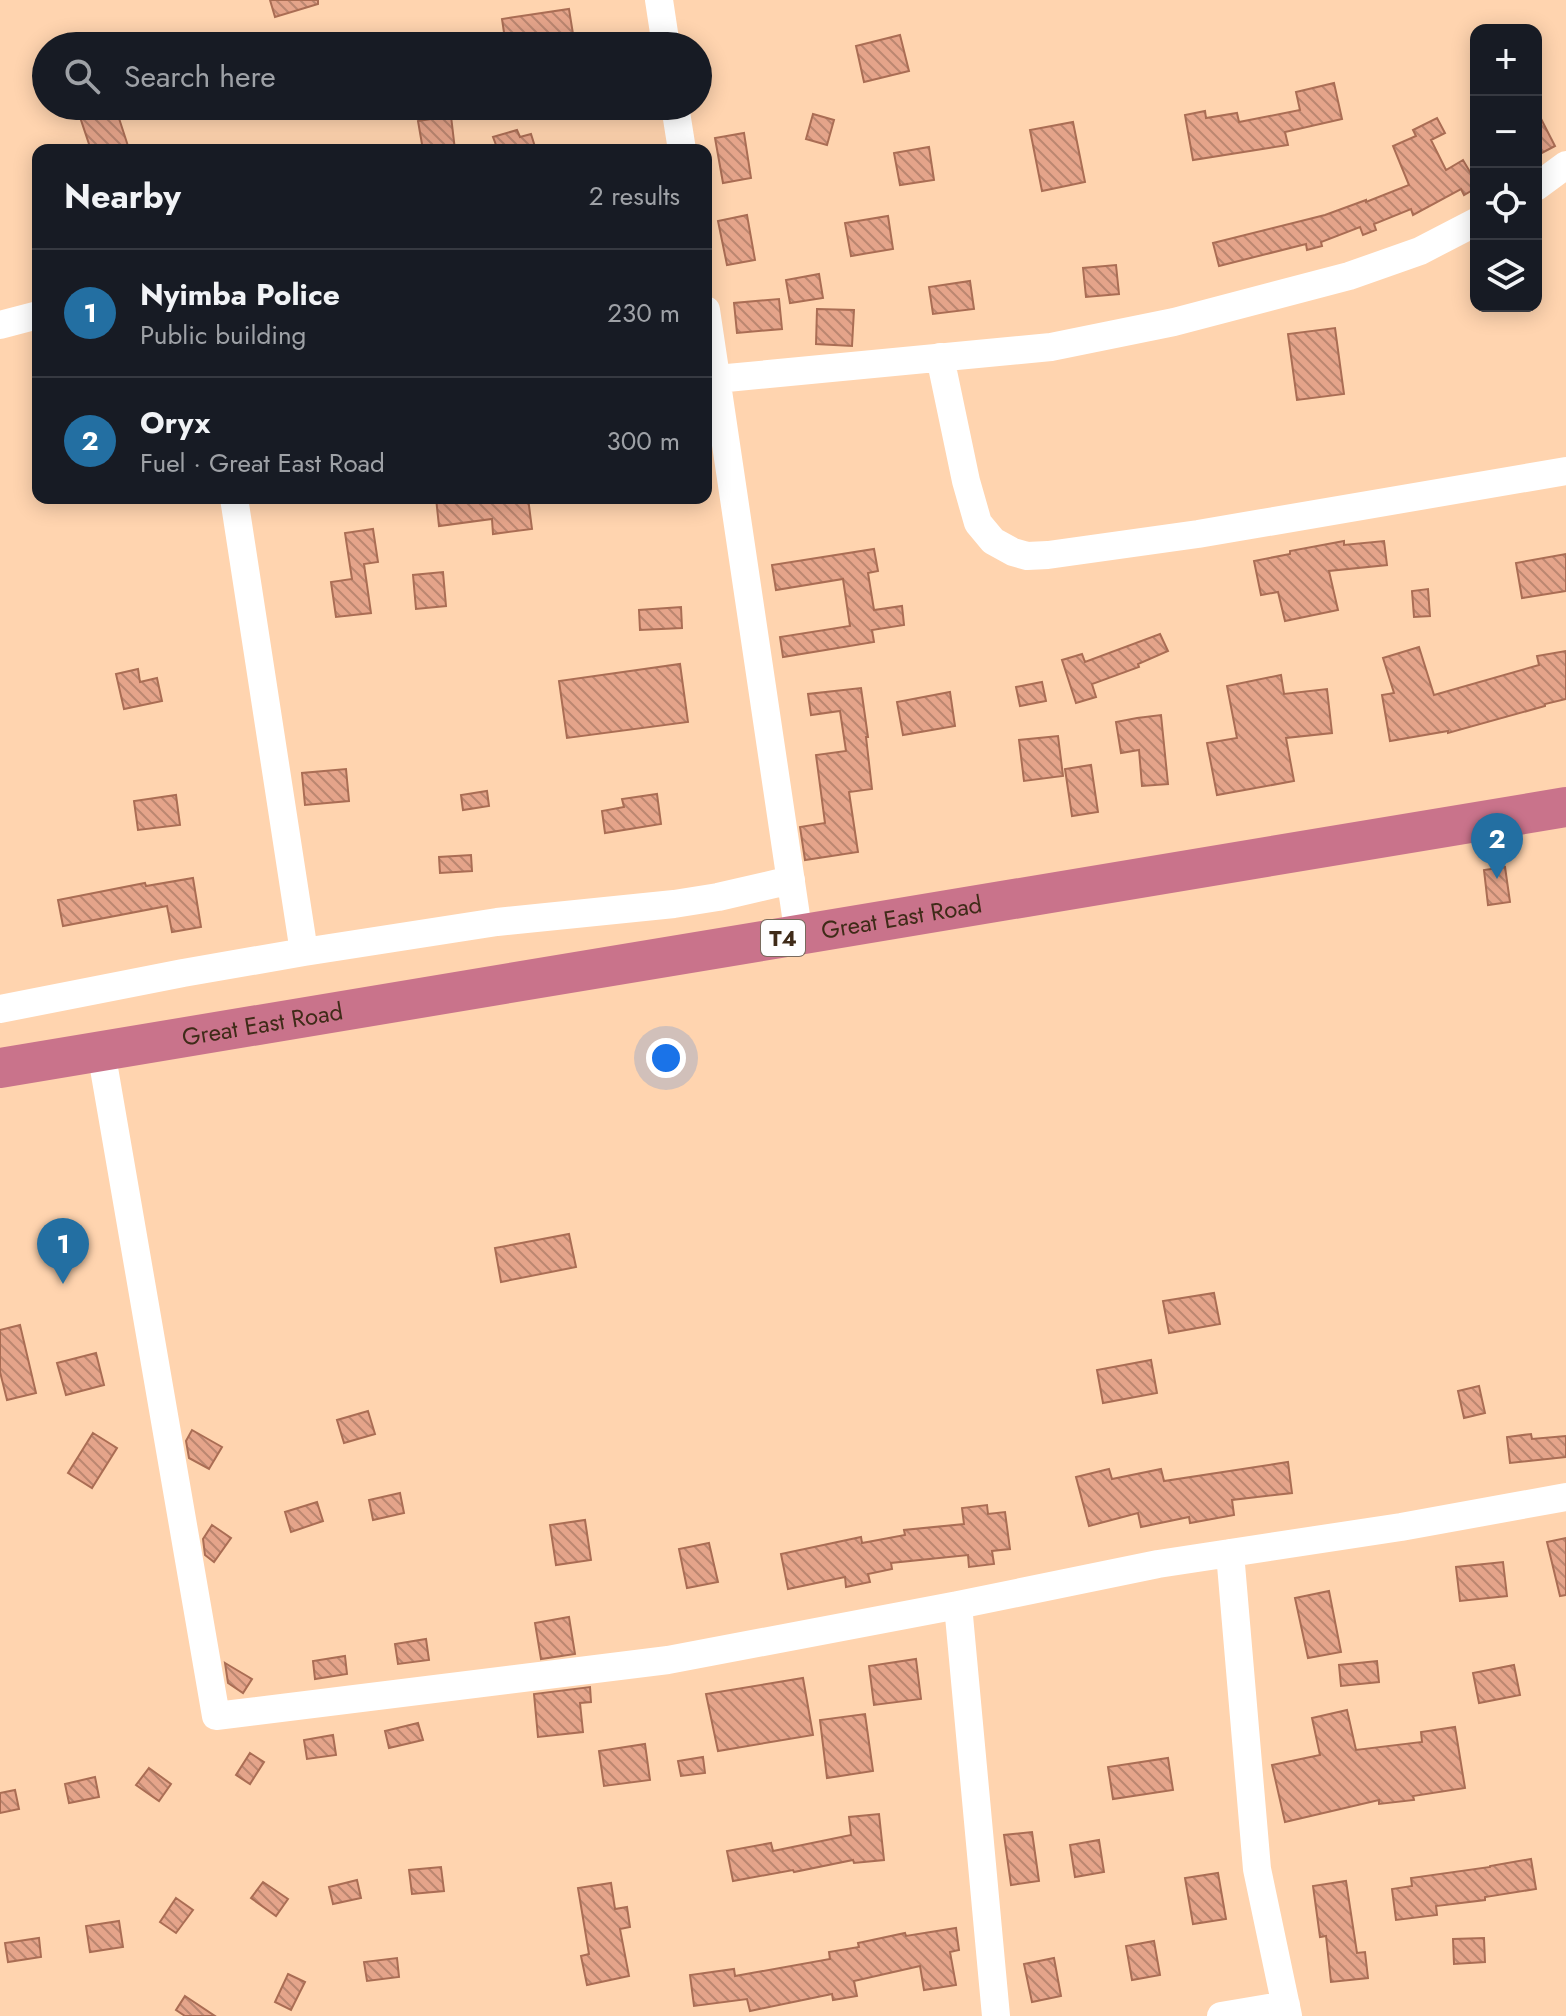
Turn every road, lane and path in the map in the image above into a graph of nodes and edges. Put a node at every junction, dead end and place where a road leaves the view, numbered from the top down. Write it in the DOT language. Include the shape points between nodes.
graph roads {
  1 [pos="659,0"];
  2 [pos="664,32"];
  3 [pos="677,120"];
  4 [pos="681,144"];
  5 [pos="1566,165"];
  6 [pos="1542,183"];
  7 [pos="1470,225"];
  8 [pos="32,317"];
  9 [pos="0,325"];
  10 [pos="940,357"];
  11 [pos="712,379"];
  12 [pos="712,385"];
  13 [pos="1566,471"];
  14 [pos="235,504"];
  15 [pos="1566,807"];
  16 [pos="791,880"];
  17 [pos="799,936"];
  18 [pos="304,952"];
  19 [pos="0,1009"];
  20 [pos="101,1051"];
  21 [pos="0,1068"];
  22 [pos="1566,1497"];
  23 [pos="1230,1553"];
  24 [pos="958,1605"];
  25 [pos="1287,2010"];
  26 [pos="996,2016"];
  27 [pos="1221,2016"];
  1 -- 2 [label="street"];
  3 -- 4 [label="street"];
  5 -- 6 [label="street"];
  7 -- 10 [label="street" via="1420,251 1349,276 1174,322 1051,347"];
  8 -- 9 [label="street"];
  10 -- 11 [label="street"];
  10 -- 13 [label="street" via="978,523 993,541 1027,556 1198,534"];
  12 -- 16 [label="street"];
  14 -- 18 [label="street"];
  15 -- 17 [label="highway, Great East Road / T4"];
  16 -- 17 [label="street"];
  16 -- 18 [label="street" via="674,904 497,922"];
  17 -- 20 [label="highway, Great East Road / T4"];
  18 -- 19 [label="street"];
  20 -- 21 [label="highway, Great East Road / T4"];
  20 -- 24 [label="street" via="216,1716 668,1660"];
  22 -- 23 [label="street"];
  23 -- 24 [label="street"];
  23 -- 25 [label="street" via="1257,1869"];
  24 -- 26 [label="street"];
  25 -- 27 [label="street"];
}
